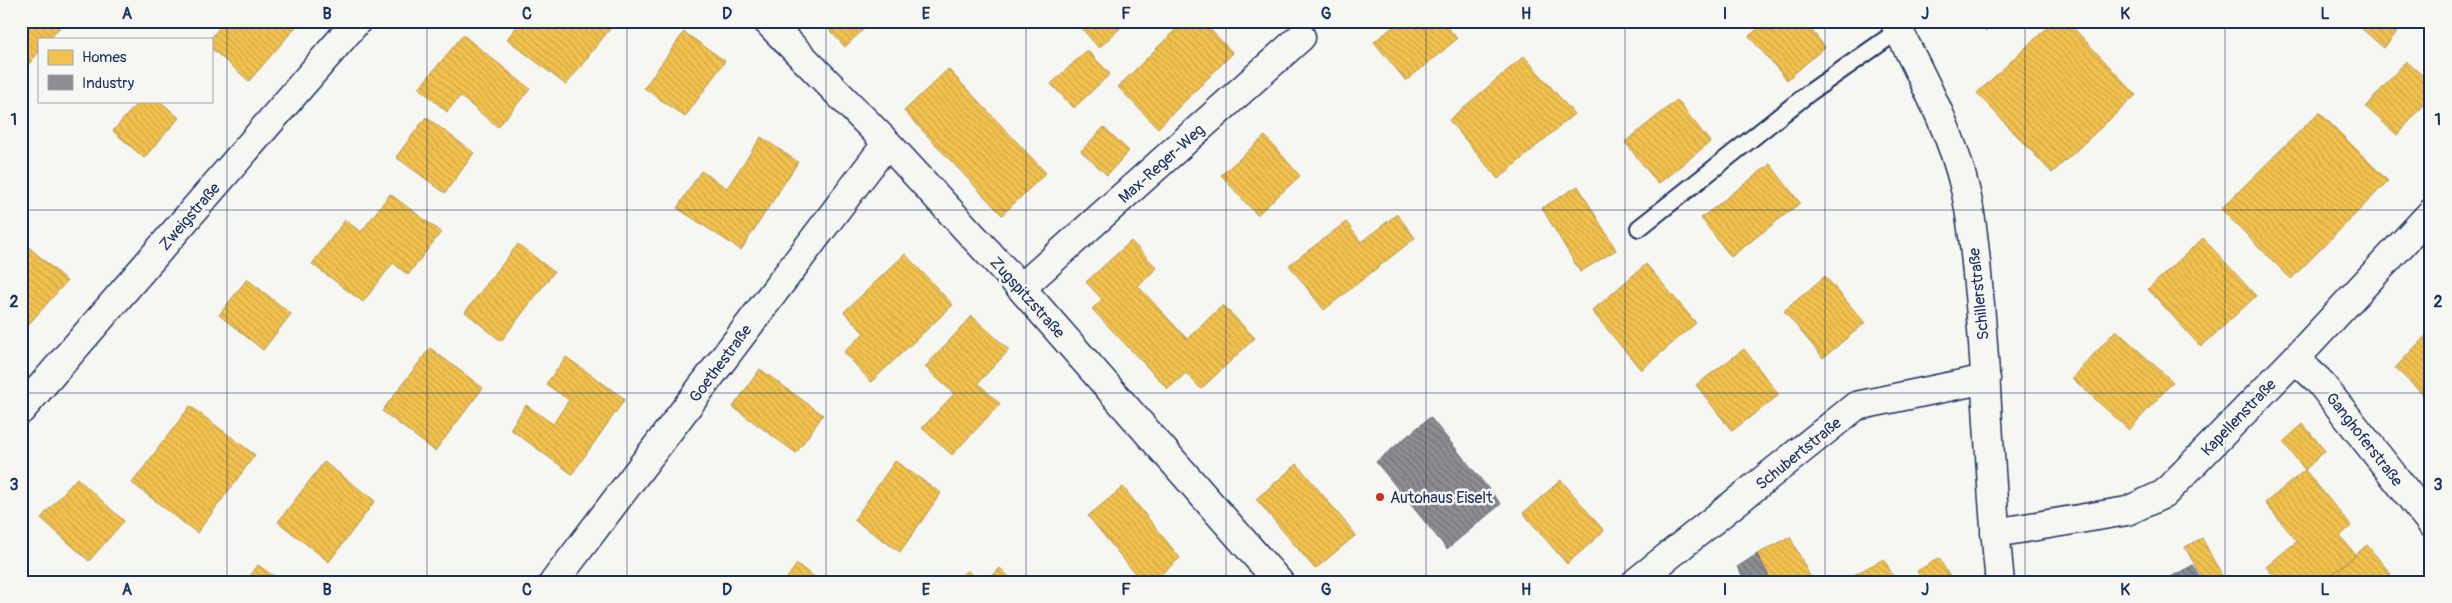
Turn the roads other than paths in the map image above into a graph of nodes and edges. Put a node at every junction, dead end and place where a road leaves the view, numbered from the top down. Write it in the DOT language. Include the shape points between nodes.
graph roads {
  1 [pos="357,21"];
  2 [pos="767,21"];
  3 [pos="1896,26"];
  4 [pos="1301,37"];
  5 [pos="887,143"];
  6 [pos="2431,213"];
  7 [pos="1639,228"];
  8 [pos="1021,288"];
  9 [pos="2295,358"];
  10 [pos="1986,380"];
  11 [pos="21,410"];
  12 [pos="2431,523"];
  13 [pos="1995,533"];
  14 [pos="554,582"];
  15 [pos="1279,582"];
  16 [pos="1636,582"];
  17 [pos="2000,582"];
  1 -- 11 [label="street, Zweigstraße"];
  2 -- 5 [label="street, Zugspitzstraße"];
  3 -- 7 [label="lane"];
  3 -- 10 [label="street, Schillerstraße" via="1947,129 1965,189 1975,253"];
  4 -- 8 [label="street, Max-Reger-Weg"];
  5 -- 8 [label="street, Zugspitzstraße"];
  5 -- 14 [label="street, Goethestraße"];
  6 -- 9 [label="street, Kapellenstraße"];
  8 -- 15 [label="street, Zugspitzstraße"];
  9 -- 12 [label="street, Ganghoferstraße" via="2318,380"];
  9 -- 13 [label="street, Kapellenstraße" via="2164,494 2127,511"];
  10 -- 13 [label="street, Schillerstraße"];
  10 -- 16 [label="street, Schubertstraße" via="1856,406"];
  13 -- 17 [label="street, Schillerstraße"];
}
